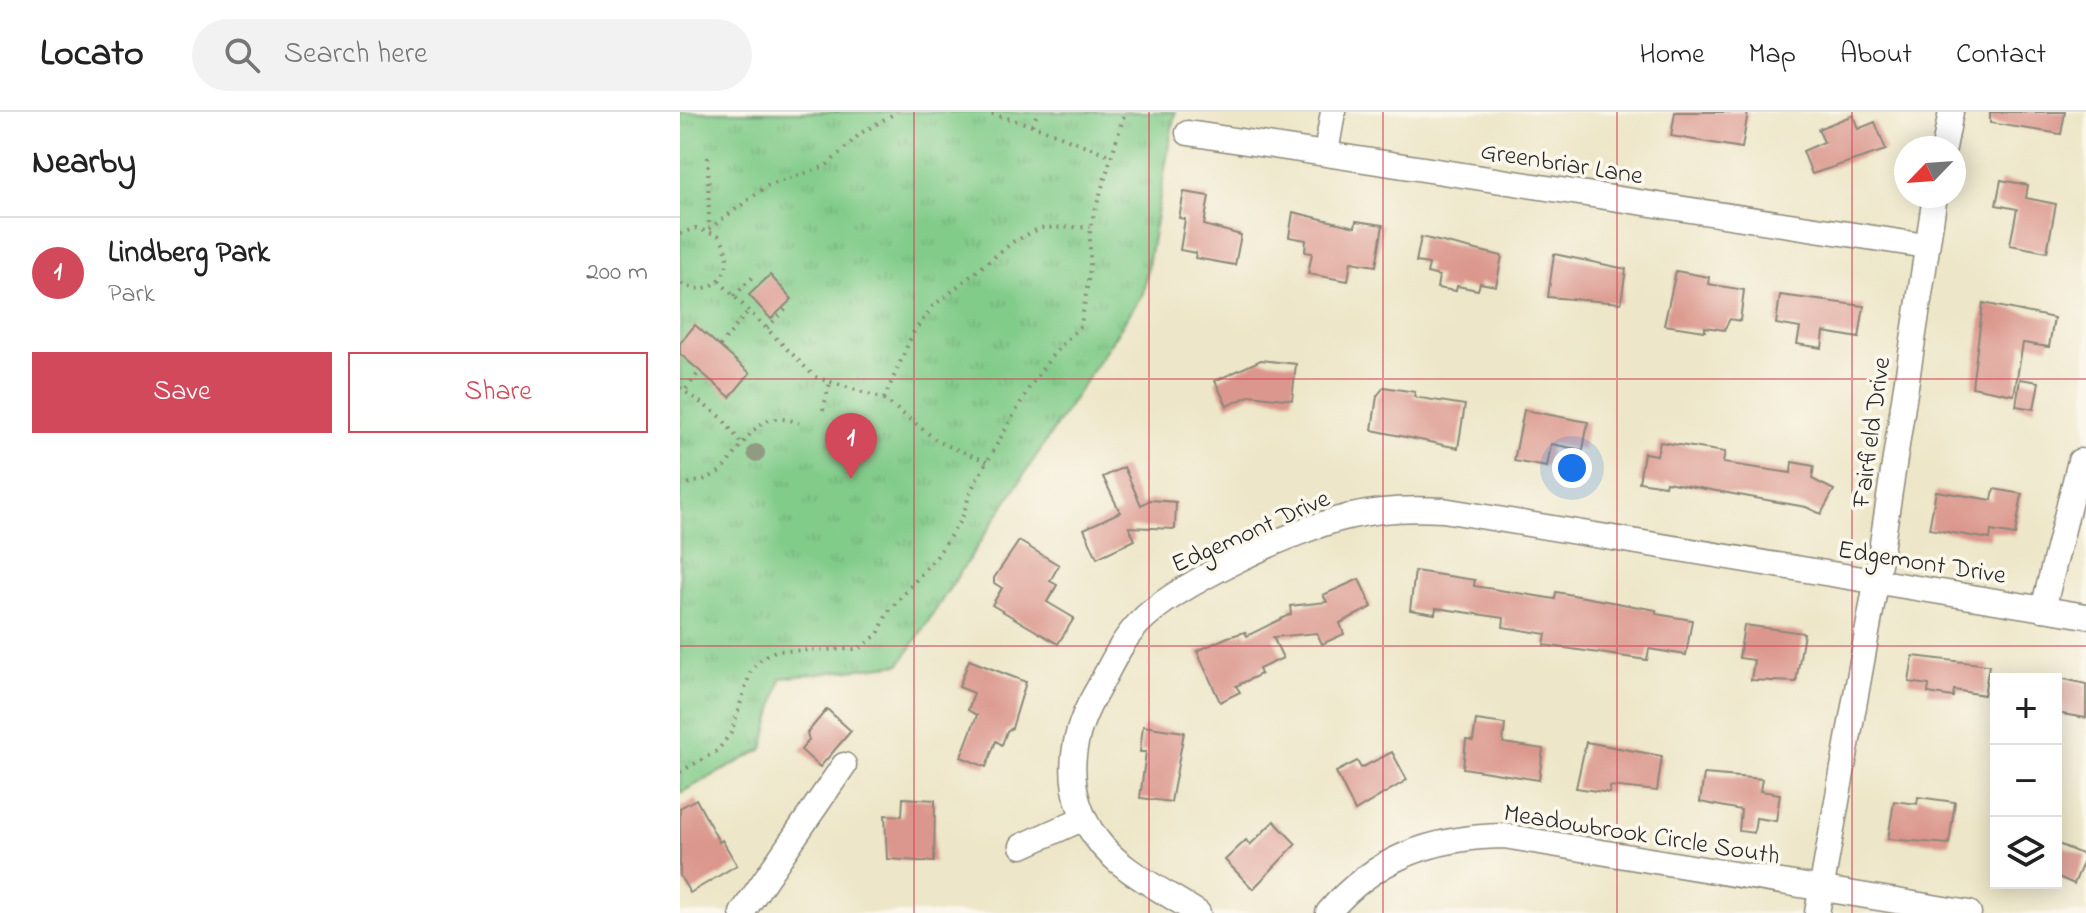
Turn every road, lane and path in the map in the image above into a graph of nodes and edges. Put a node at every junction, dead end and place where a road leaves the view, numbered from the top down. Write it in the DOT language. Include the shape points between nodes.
graph roads {
  1 [pos="897,112"];
  2 [pos="984,112"];
  3 [pos="1038,112"];
  4 [pos="1125,112"];
  5 [pos="1333,112"];
  6 [pos="1951,112"];
  7 [pos="1032,125"];
  8 [pos="1188,133"];
  9 [pos="1946,136"];
  10 [pos="1326,153"];
  11 [pos="1112,156"];
  12 [pos="708,157"];
  13 [pos="1933,208"];
  14 [pos="1090,227"];
  15 [pos="709,229"];
  16 [pos="680,234"];
  17 [pos="1926,246"];
  18 [pos="753,277"];
  19 [pos="719,281"];
  20 [pos="680,283"];
  21 [pos="734,296"];
  22 [pos="786,309"];
  23 [pos="748,311"];
  24 [pos="767,328"];
  25 [pos="720,346"];
  26 [pos="700,371"];
  27 [pos="830,383"];
  28 [pos="683,388"];
  29 [pos="884,399"];
  30 [pos="823,410"];
  31 [pos="799,423"];
  32 [pos="742,444"];
  33 [pos="2080,461"];
  34 [pos="988,462"];
  35 [pos="680,485"];
  36 [pos="1876,583"];
  37 [pos="2043,609"];
  38 [pos="2086,616"];
  39 [pos="844,765"];
  40 [pos="680,772"];
  41 [pos="1084,818"];
  42 [pos="1022,846"];
  43 [pos="1819,901"];
  44 [pos="742,913"];
  45 [pos="1198,913"];
  46 [pos="1328,913"];
  47 [pos="1969,913"];
  1 -- 15 [label="path" via="861,133 826,166 767,186"];
  2 -- 7 [label="path"];
  3 -- 7 [label="path"];
  4 -- 11 [label="path"];
  5 -- 10 [label="street"];
  6 -- 9 [label="street"];
  7 -- 11 [label="path"];
  8 -- 10 [label="street, Greenbriar Lane"];
  10 -- 17 [label="street, Greenbriar Lane"];
  11 -- 14 [label="path"];
  12 -- 15 [label="path"];
  13 -- 17 [label="street, Fairfield Drive"];
  14 -- 29 [label="path" via="1040,228 1013,242 932,307 913,333"];
  14 -- 34 [label="path" via="1081,325 1029,388"];
  15 -- 16 [label="path"];
  15 -- 19 [label="path" via="728,253"];
  17 -- 36 [label="street, Fairfield Drive"];
  18 -- 21 [label="path"];
  19 -- 20 [label="path" via="701,289"];
  19 -- 21 [label="path"];
  21 -- 23 [label="path"];
  22 -- 24 [label="path"];
  23 -- 24 [label="path"];
  23 -- 25 [label="path"];
  24 -- 27 [label="path" via="815,377"];
  26 -- 28 [label="path"];
  27 -- 29 [label="path"];
  27 -- 30 [label="path"];
  28 -- 32 [label="path" via="721,417"];
  29 -- 34 [label="path" via="939,442"];
  31 -- 32 [label="path" via="774,418 762,422"];
  32 -- 35 [label="path" via="708,479"];
  33 -- 37 [label="street"];
  34 -- 40 [label="path" via="962,518 888,612 878,634 859,649 775,651 762,658 751,670 731,733 717,751"];
  36 -- 37 [label="street, Edgemont Drive"];
  36 -- 41 [label="street, Edgemont Drive" via="1443,510 1380,510 1345,517 1184,587 1139,623 1080,722 1072,768"];
  36 -- 43 [label="street, Fairfield Drive"];
  37 -- 38 [label="street, Edgemont Drive"];
  39 -- 44 [label="street"];
  41 -- 42 [label="street"];
  41 -- 45 [label="street, Edgemont Drive" via="1114,858"];
  43 -- 46 [label="street, Meadowbrook Circle South" via="1504,836 1434,842 1401,854 1371,871"];
  43 -- 47 [label="street, Meadowbrook Circle South"];
}
